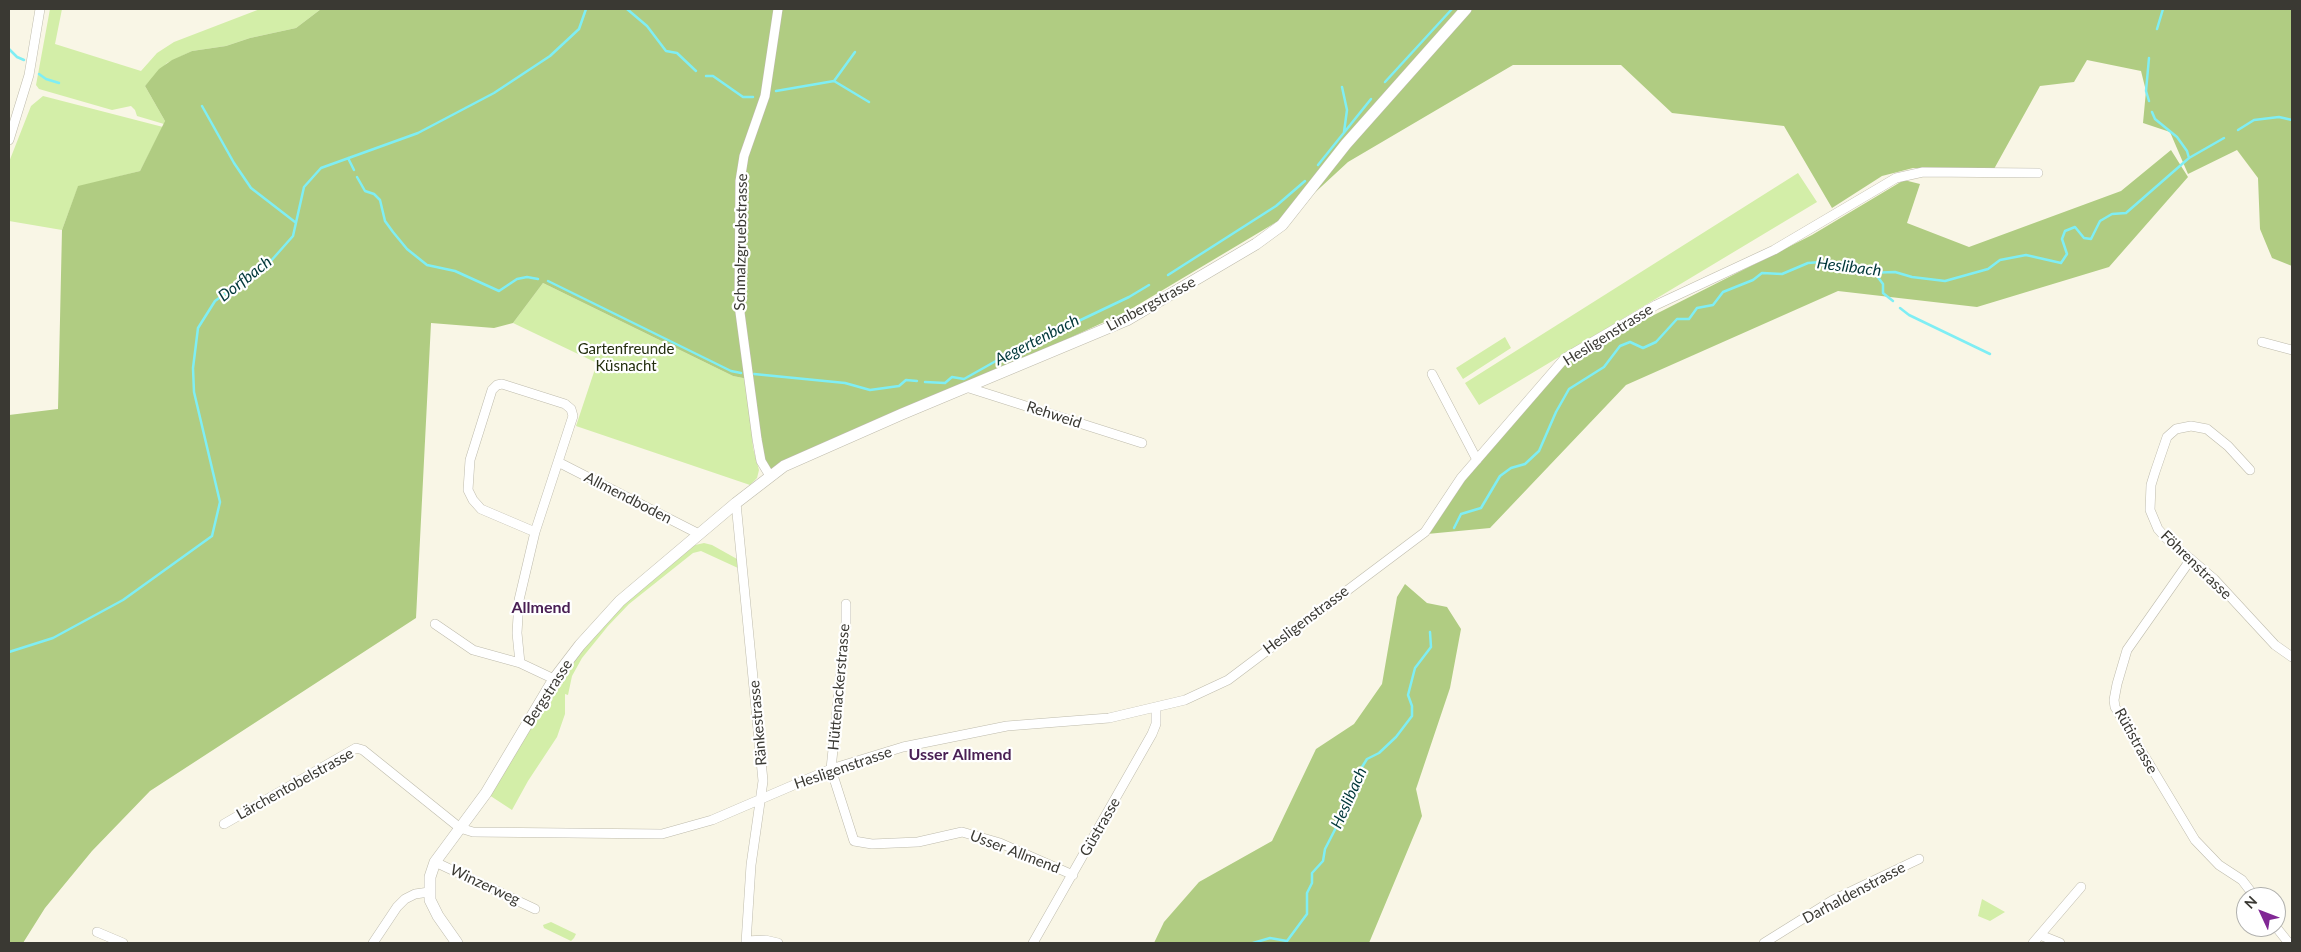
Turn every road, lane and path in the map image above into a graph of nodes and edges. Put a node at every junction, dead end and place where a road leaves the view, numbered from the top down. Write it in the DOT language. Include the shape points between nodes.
graph roads {
  1 [pos="40,9"];
  2 [pos="778,9"];
  3 [pos="1466,9"];
  4 [pos="9,140"];
  5 [pos="2038,174"];
  6 [pos="2262,342"];
  7 [pos="2292,350"];
  8 [pos="1432,374"];
  9 [pos="966,387"];
  10 [pos="1142,443"];
  11 [pos="1476,460"];
  12 [pos="558,462"];
  13 [pos="2250,470"];
  14 [pos="770,476"];
  15 [pos="756,487"];
  16 [pos="736,503"];
  17 [pos="535,532"];
  18 [pos="698,534"];
  19 [pos="2191,559"];
  20 [pos="846,604"];
  21 [pos="435,624"];
  22 [pos="2292,657"];
  23 [pos="520,663"];
  24 [pos="554,679"];
  25 [pos="1156,708"];
  26 [pos="831,769"];
  27 [pos="762,798"];
  28 [pos="224,824"];
  29 [pos="460,828"];
  30 [pos="1919,859"];
  31 [pos="435,862"];
  32 [pos="1073,875"];
  33 [pos="2082,887"];
  34 [pos="2247,887"];
  35 [pos="429,892"];
  36 [pos="535,909"];
  37 [pos="98,932"];
  38 [pos="2040,935"];
  39 [pos="746,942"];
  40 [pos="123,943"];
  41 [pos="374,943"];
  42 [pos="457,943"];
  43 [pos="778,943"];
  44 [pos="1033,943"];
  45 [pos="1764,943"];
  46 [pos="2033,943"];
  47 [pos="2060,943"];
  1 -- 4 [label="street" via="29,75"];
  2 -- 14 [label="street, Schmalzgruebstrasse" via="765,96 744,156 740,181 739,305 757,439 761,461"];
  3 -- 9 [label="street, Limbergstrasse" via="1346,144 1282,225 1256,244 1126,320"];
  5 -- 11 [label="street, Hesligenstrasse" via="1923,172 1896,178 1774,250 1656,305 1565,358"];
  6 -- 7 [label="street"];
  8 -- 11 [label="street"];
  9 -- 10 [label="street, Rehweid"];
  9 -- 14 [label="street, Limbergstrasse" via="789,463"];
  11 -- 25 [label="street, Hesligenstrasse" via="1425,532 1228,680 1185,700"];
  12 -- 17 [label="street"];
  12 -- 17 [label="street" via="573,416 571,409 565,404 502,384 492,390 470,460 468,490 481,509"];
  12 -- 18 [label="street, Allmendboden"];
  13 -- 19 [label="street, Föhrenstrasse" via="2228,446 2202,426 2181,427 2167,437 2151,485 2150,510 2158,529"];
  14 -- 15 [label="street, Limbergstrasse"];
  15 -- 16 [label="street, Bergstrasse"];
  16 -- 18 [label="street, Bergstrasse"];
  16 -- 27 [label="street, Ränkestrasse" via="762,765"];
  17 -- 23 [label="street" via="519,600 517,633"];
  18 -- 24 [label="street, Bergstrasse" via="603,618"];
  19 -- 22 [label="street, Föhrenstrasse" via="2275,644"];
  19 -- 34 [label="street, Rütistrasse" via="2131,643 2120,669 2115,707 2188,831 2219,865"];
  20 -- 26 [label="street, Hüttenackerstrasse"];
  21 -- 23 [label="street" via="473,650"];
  23 -- 24 [label="street"];
  24 -- 29 [label="street, Bergstrasse" via="486,793"];
  25 -- 26 [label="street, Hesligenstrasse" via="1109,718 1007,726 938,739"];
  25 -- 32 [label="street, Güstrasse" via="1152,734"];
  26 -- 27 [label="street, Hesligenstrasse"];
  26 -- 32 [label="street, Usser Allmend" via="854,841 872,844 918,842 962,832 1000,843"];
  27 -- 29 [label="street, Hesligenstrasse" via="712,820 662,834 473,832"];
  27 -- 39 [label="street, Ränkestrasse" via="751,866"];
  28 -- 29 [label="street, Lärchentobelstrasse" via="356,748 363,750"];
  29 -- 31 [label="street, Bergstrasse"];
  30 -- 45 [label="street, Darhaldenstrasse" via="1833,900"];
  31 -- 35 [label="street, Bergstrasse"];
  31 -- 36 [label="street, Winzerweg"];
  32 -- 44 [label="street, Güstrasse"];
  33 -- 38 [label="street"];
  35 -- 41 [label="street" via="415,894 397,907"];
  35 -- 42 [label="street, Bergstrasse" via="438,916"];
  37 -- 40 [label="street"];
  38 -- 46 [label="street"];
  38 -- 47 [label="street"];
  39 -- 43 [label="street" via="765,940"];
}
